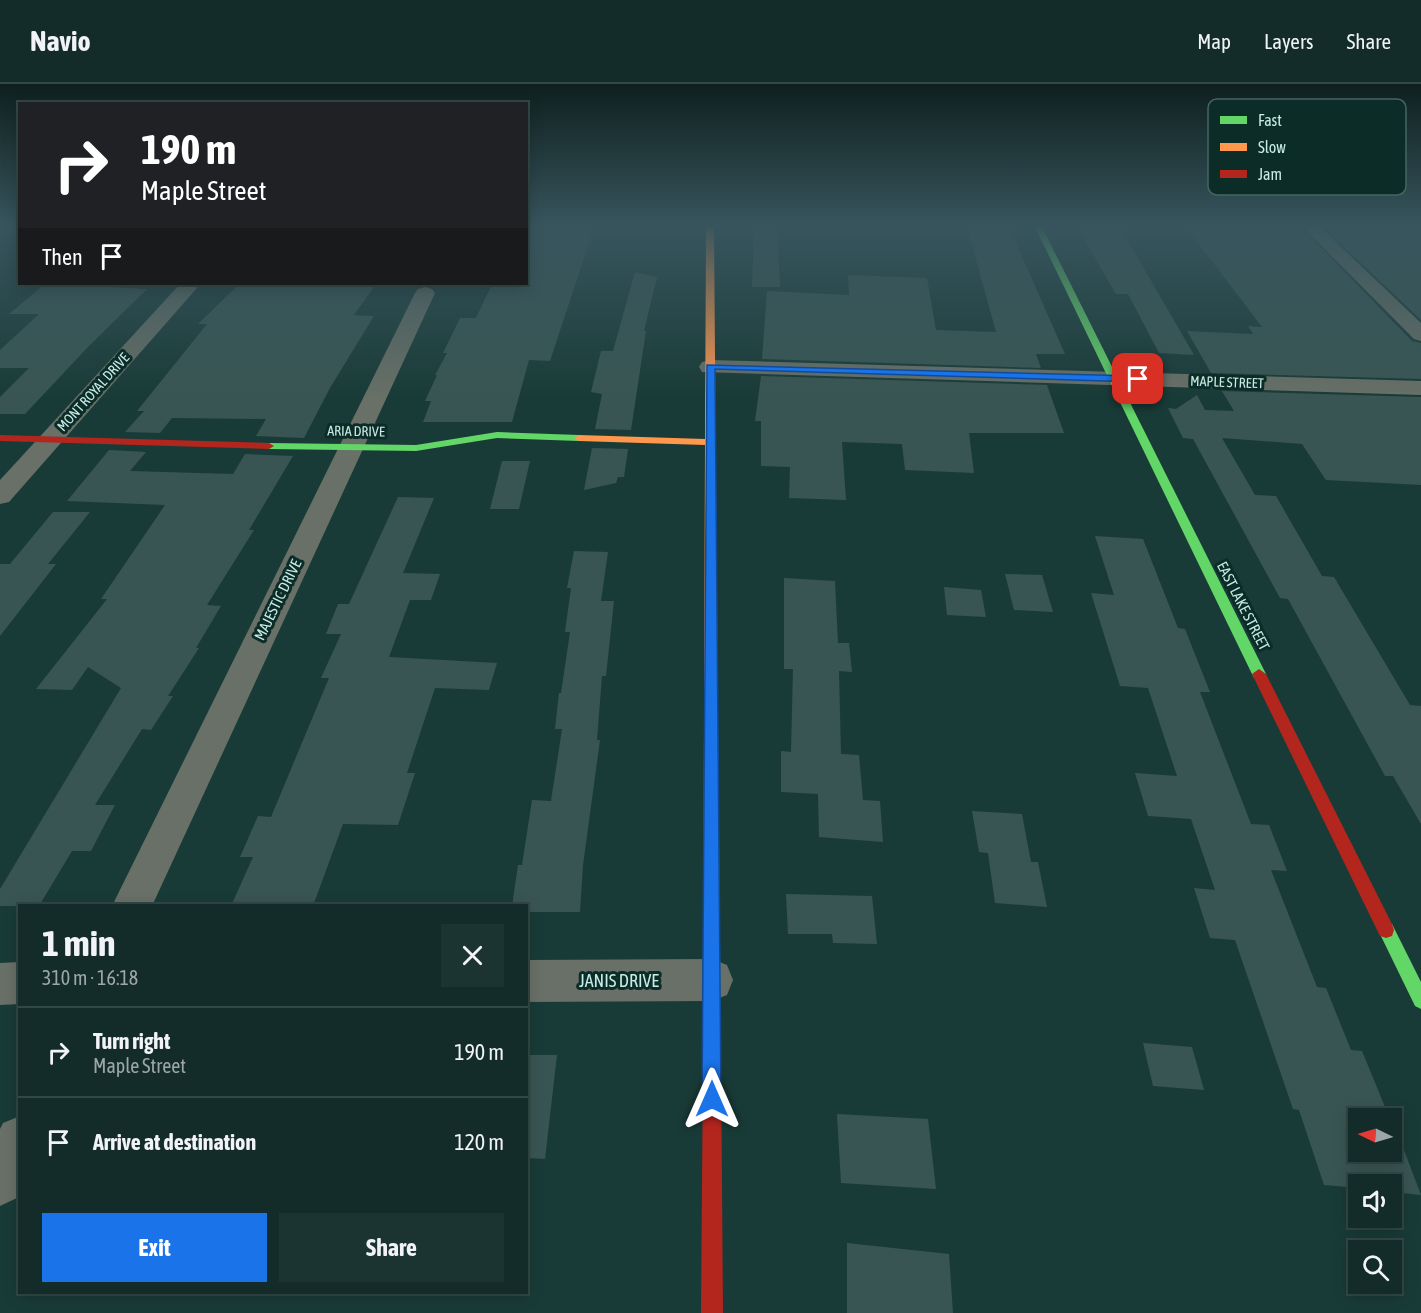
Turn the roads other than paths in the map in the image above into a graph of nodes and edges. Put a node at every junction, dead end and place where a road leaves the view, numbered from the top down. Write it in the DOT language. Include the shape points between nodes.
graph roads {
  1 [pos="710,284"];
  2 [pos="1066,284"];
  3 [pos="1370,284"];
  4 [pos="187,288"];
  5 [pos="425,293"];
  6 [pos="1421,335"];
  7 [pos="710,367"];
  8 [pos="1112,378"];
  9 [pos="1421,388"];
  10 [pos="0,438"];
  11 [pos="51,440"];
  12 [pos="710,442"];
  13 [pos="351,448"];
  14 [pos="0,496"];
  15 [pos="133,904"];
  16 [pos="712,980"];
  17 [pos="528,981"];
  18 [pos="0,984"];
  19 [pos="18,984"];
  20 [pos="1421,1000"];
  21 [pos="18,1144"];
  22 [pos="0,1181"];
  23 [pos="712,1313"];
  1 -- 7 [label="street"];
  2 -- 8 [label="street, EAST LAKE STREET"];
  3 -- 6 [label="street"];
  4 -- 11 [label="street, MONT ROYAL DRIVE"];
  5 -- 13 [label="street, MAJESTIC DRIVE"];
  7 -- 8 [label="street, MAPLE STREET"];
  7 -- 12 [label="street"];
  8 -- 9 [label="street, MAPLE STREET"];
  8 -- 20 [label="street, EAST LAKE STREET"];
  10 -- 11 [label="street, ARIA DRIVE"];
  11 -- 13 [label="street, ARIA DRIVE"];
  11 -- 14 [label="street, MONT ROYAL DRIVE"];
  12 -- 13 [label="street, ARIA DRIVE" via="497,435 416,448"];
  12 -- 16 [label="street"];
  13 -- 15 [label="street, MAJESTIC DRIVE"];
  16 -- 17 [label="street, JANIS DRIVE"];
  16 -- 23 [label="street"];
  18 -- 19 [label="street"];
  21 -- 22 [label="street"];
}
